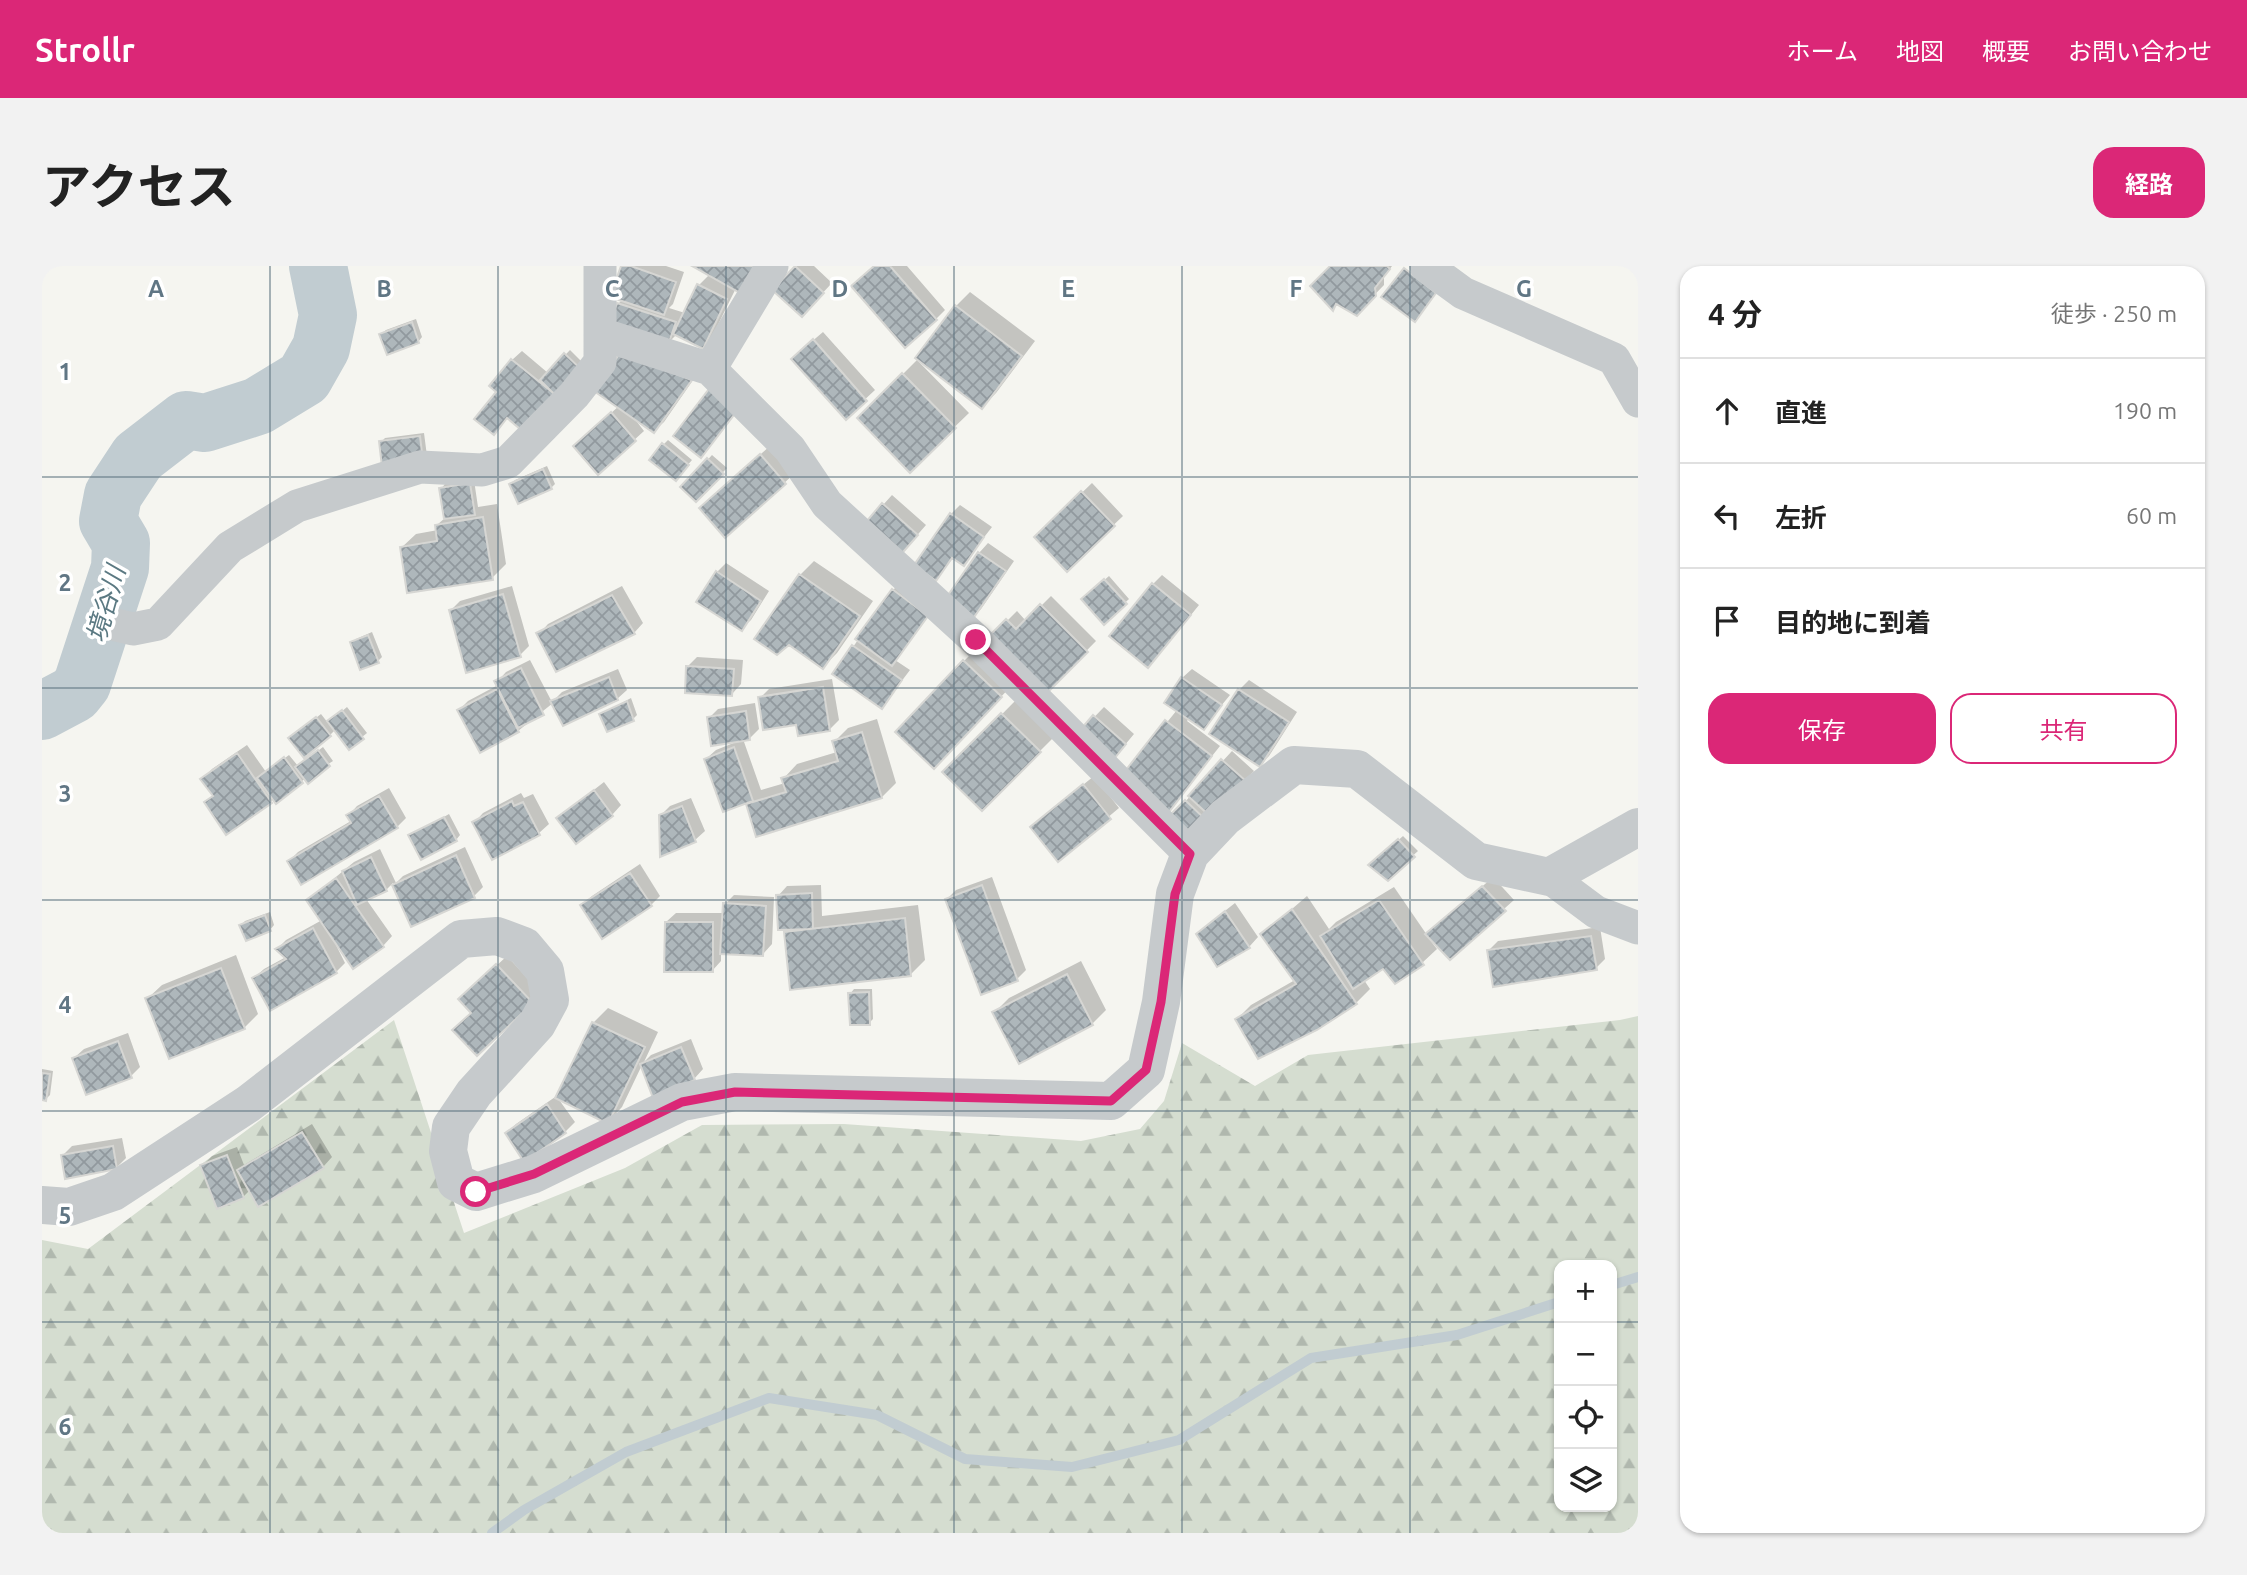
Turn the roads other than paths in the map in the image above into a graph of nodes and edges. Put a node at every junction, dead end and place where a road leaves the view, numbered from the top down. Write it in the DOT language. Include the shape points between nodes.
graph roads {
  1 [pos="600,266"];
  2 [pos="772,266"];
  3 [pos="1426,266"];
  4 [pos="601,334"];
  5 [pos="710,369"];
  6 [pos="1638,401"];
  7 [pos="111,624"];
  8 [pos="1638,827"];
  9 [pos="1190,854"];
  10 [pos="1549,877"];
  11 [pos="1638,928"];
  12 [pos="42,1205"];
  1 -- 4 [label="street"];
  2 -- 5 [label="street"];
  3 -- 6 [label="street" via="1463,293 1614,359"];
  4 -- 5 [label="street"];
  4 -- 7 [label="street" via="600,362 508,462 482,470 420,467 297,506 230,547 158,624 133,629"];
  5 -- 9 [label="street" via="790,449 827,504 976,640"];
  8 -- 10 [label="street"];
  9 -- 10 [label="street" via="1225,817 1294,765 1357,769 1476,861"];
  9 -- 12 [label="street" via="1175,894 1161,1002 1146,1070 1111,1101 735,1092 682,1102 534,1174 476,1192 456,1182 447,1151 451,1127 474,1093 537,1024 550,1000 545,971 524,946 497,936 461,939 248,1104 113,1192 68,1207"];
  10 -- 11 [label="street" via="1596,912"];
}
